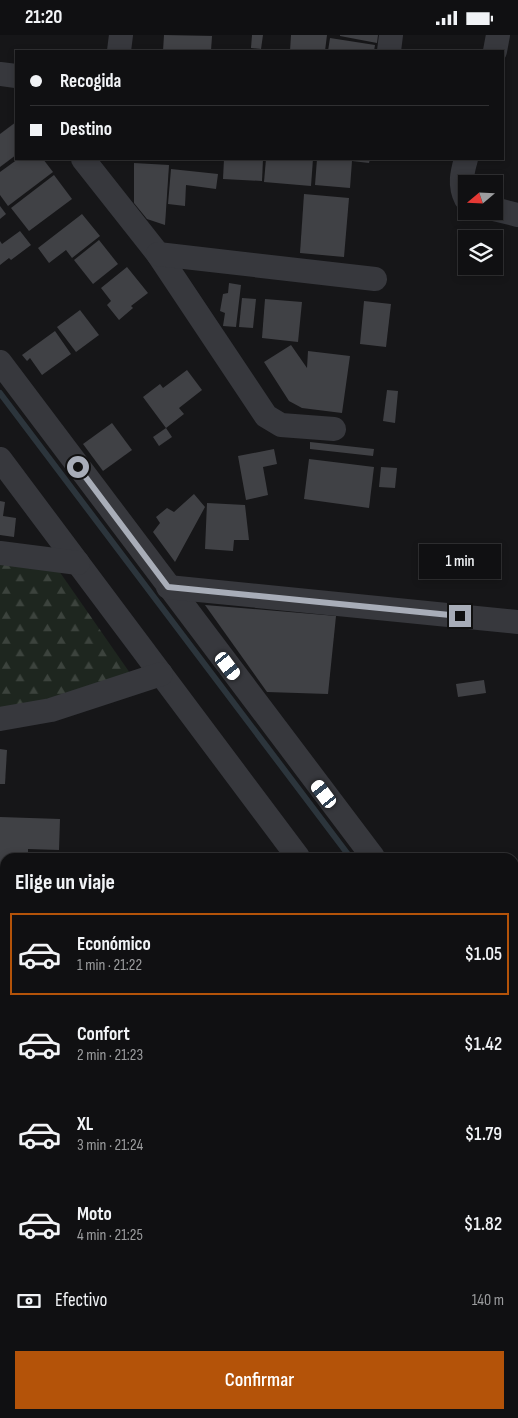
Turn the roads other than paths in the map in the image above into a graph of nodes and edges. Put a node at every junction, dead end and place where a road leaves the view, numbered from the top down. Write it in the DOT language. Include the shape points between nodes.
graph roads {
  1 [pos="121,35"];
  2 [pos="391,35"];
  3 [pos="498,35"];
  4 [pos="119,50"];
  5 [pos="389,50"];
  6 [pos="495,50"];
  7 [pos="0,74"];
  8 [pos="15,76"];
  9 [pos="84,160"];
  10 [pos="466,160"];
  11 [pos="462,175"];
  12 [pos="503,211"];
  13 [pos="518,215"];
  14 [pos="158,254"];
  15 [pos="375,279"];
  16 [pos="0,362"];
  17 [pos="334,429"];
  18 [pos="0,459"];
  19 [pos="0,553"];
  20 [pos="78,563"];
  21 [pos="168,587"];
  22 [pos="518,622"];
  23 [pos="161,675"];
  24 [pos="0,719"];
  25 [pos="295,853"];
  26 [pos="370,853"];
  1 -- 4 [label="street"];
  2 -- 5 [label="street"];
  3 -- 6 [label="street"];
  7 -- 8 [label="street"];
  9 -- 14 [label="street"];
  10 -- 11 [label="street"];
  12 -- 13 [label="street"];
  14 -- 15 [label="street"];
  14 -- 17 [label="street" via="266,416 282,425"];
  16 -- 21 [label="street"];
  18 -- 20 [label="street"];
  19 -- 20 [label="street"];
  20 -- 23 [label="street"];
  21 -- 22 [label="street"];
  21 -- 26 [label="street"];
  23 -- 24 [label="street" via="51,710"];
  23 -- 25 [label="street"];
}
